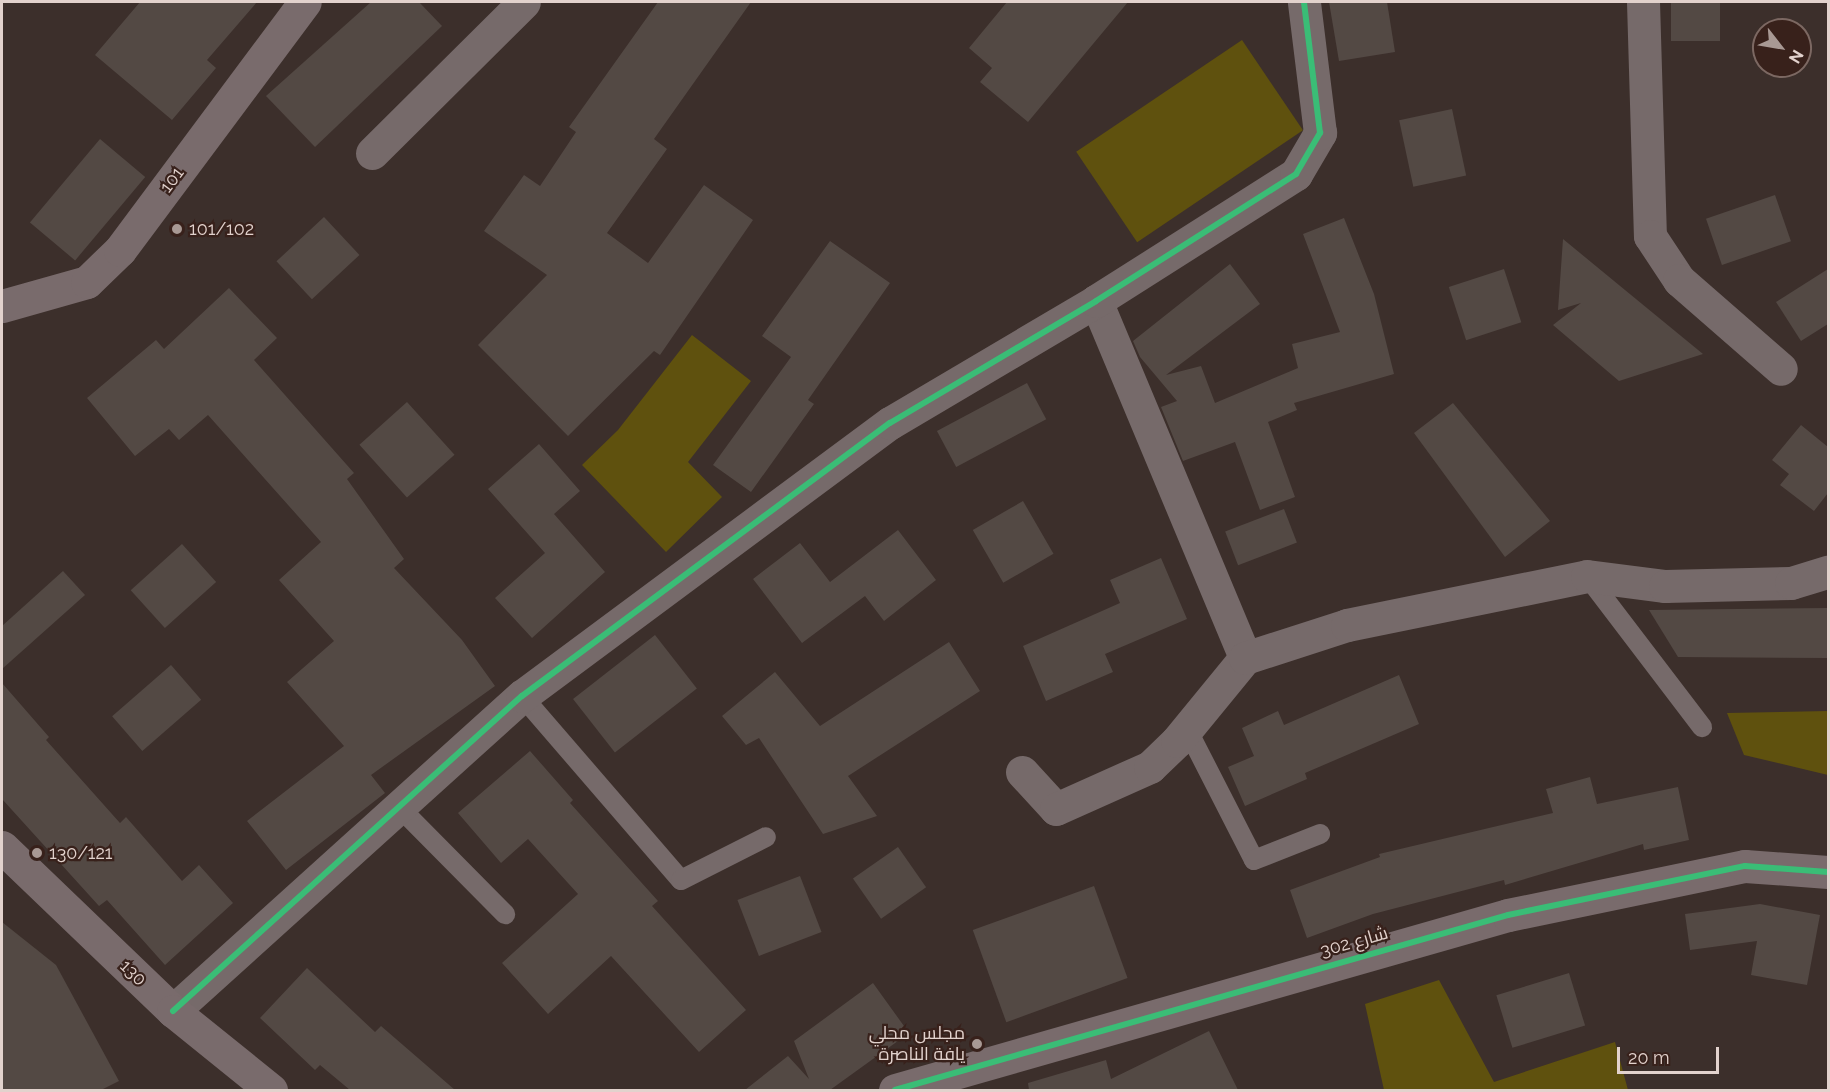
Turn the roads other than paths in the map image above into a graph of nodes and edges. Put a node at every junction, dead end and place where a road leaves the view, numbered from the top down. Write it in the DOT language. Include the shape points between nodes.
graph roads {
  1 [pos="305,2"];
  2 [pos="524,2"];
  3 [pos="1304,2"];
  4 [pos="1642,2"];
  5 [pos="372,153"];
  6 [pos="1096,301"];
  7 [pos="2,306"];
  8 [pos="1781,369"];
  9 [pos="1828,572"];
  10 [pos="1587,576"];
  11 [pos="1245,658"];
  12 [pos="522,696"];
  13 [pos="1702,727"];
  14 [pos="1187,729"];
  15 [pos="1022,772"];
  16 [pos="399,807"];
  17 [pos="1320,834"];
  18 [pos="766,837"];
  19 [pos="2,848"];
  20 [pos="1828,872"];
  21 [pos="505,914"];
  22 [pos="173,1011"];
  23 [pos="271,1090"];
  24 [pos="895,1090"];
  1 -- 7 [label="street, 101" via="120,250 87,282"];
  2 -- 5 [label="street"];
  3 -- 6 [label="street" via="1320,133 1296,174"];
  4 -- 8 [label="street" via="1650,236 1679,280"];
  6 -- 11 [label="street"];
  6 -- 12 [label="street" via="890,423"];
  9 -- 10 [label="street" via="1791,583 1676,586"];
  10 -- 11 [label="street" via="1347,625"];
  10 -- 13 [label="lane"];
  11 -- 14 [label="street"];
  12 -- 16 [label="street"];
  12 -- 18 [label="lane" via="681,880"];
  14 -- 15 [label="street" via="1150,767 1056,809"];
  14 -- 17 [label="lane" via="1254,860"];
  16 -- 21 [label="lane"];
  16 -- 22 [label="street"];
  19 -- 22 [label="street, 130"];
  20 -- 24 [label="street, شارع 302" via="1745,866 1508,915"];
  22 -- 23 [label="street, 130"];
}
